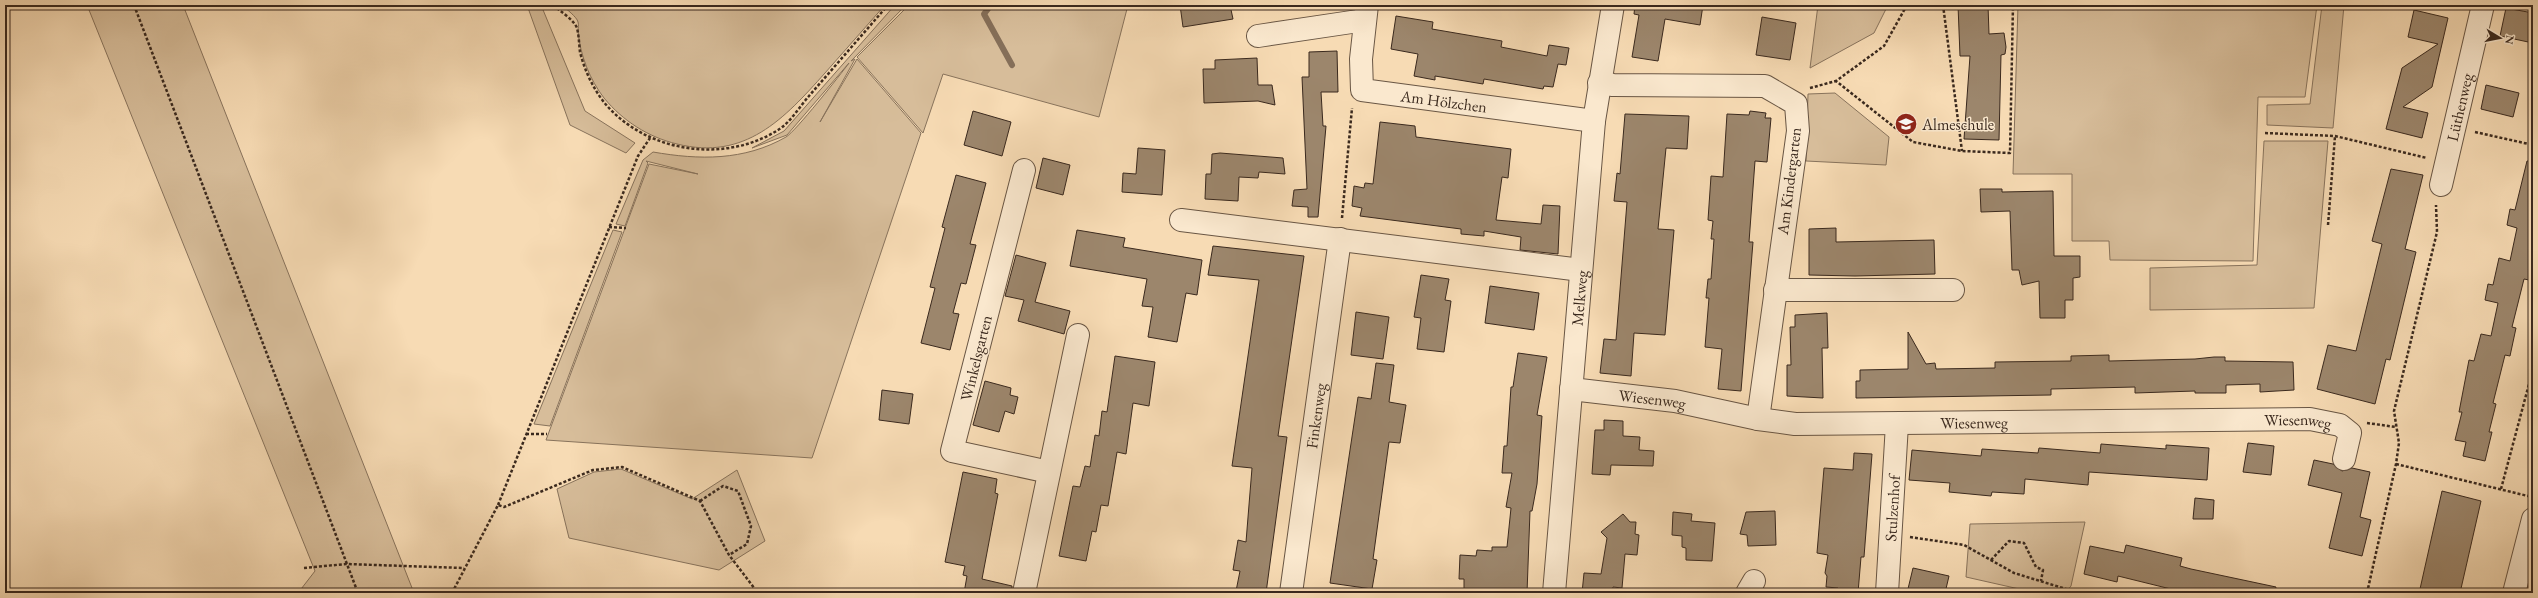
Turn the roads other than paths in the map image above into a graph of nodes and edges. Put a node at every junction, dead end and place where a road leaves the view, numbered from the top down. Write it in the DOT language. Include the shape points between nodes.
graph roads {
  1 [pos="1612,5"];
  2 [pos="2483,5"];
  3 [pos="1366,13"];
  4 [pos="1258,36"];
  5 [pos="1599,83"];
  6 [pos="1594,120"];
  7 [pos="1024,170"];
  8 [pos="2440,185"];
  9 [pos="1181,220"];
  10 [pos="1340,239"];
  11 [pos="1581,270"];
  12 [pos="1774,290"];
  13 [pos="1953,290"];
  14 [pos="1078,334"];
  15 [pos="1571,389"];
  16 [pos="1758,419"];
  17 [pos="1897,424"];
  18 [pos="2344,459"];
  19 [pos="1048,472"];
  20 [pos="2533,520"];
  21 [pos="1024,593"];
  22 [pos="1291,593"];
  23 [pos="1554,593"];
  24 [pos="1887,593"];
  25 [pos="2514,593"];
  1 -- 5 [label="street, Melkweg"];
  2 -- 8 [label="street, Lüthenweg"];
  3 -- 4 [label="street"];
  3 -- 6 [label="street, Am Hölzchen" via="1361,59 1362,90"];
  5 -- 6 [label="street, Melkweg"];
  5 -- 12 [label="street, Am Kindergarten" via="1765,86 1796,104 1798,132"];
  6 -- 11 [label="street, Melkweg"];
  7 -- 19 [label="street, Winkelsgarten" via="952,451"];
  9 -- 10 [label="street"];
  10 -- 11 [label="street"];
  10 -- 22 [label="street, Finkenweg"];
  11 -- 15 [label="street, Melkweg"];
  12 -- 13 [label="street"];
  12 -- 16 [label="street, Am Kindergarten"];
  14 -- 19 [label="street"];
  15 -- 16 [label="street, Wiesenweg" via="1676,401"];
  15 -- 23 [label="street, Melkweg"];
  16 -- 17 [label="street, Wiesenweg" via="1795,424"];
  17 -- 18 [label="street, Wiesenweg" via="2310,420 2340,425 2350,433"];
  17 -- 24 [label="street, Stulzenhof"];
  19 -- 21 [label="street"];
  20 -- 25 [label="street"];
}
